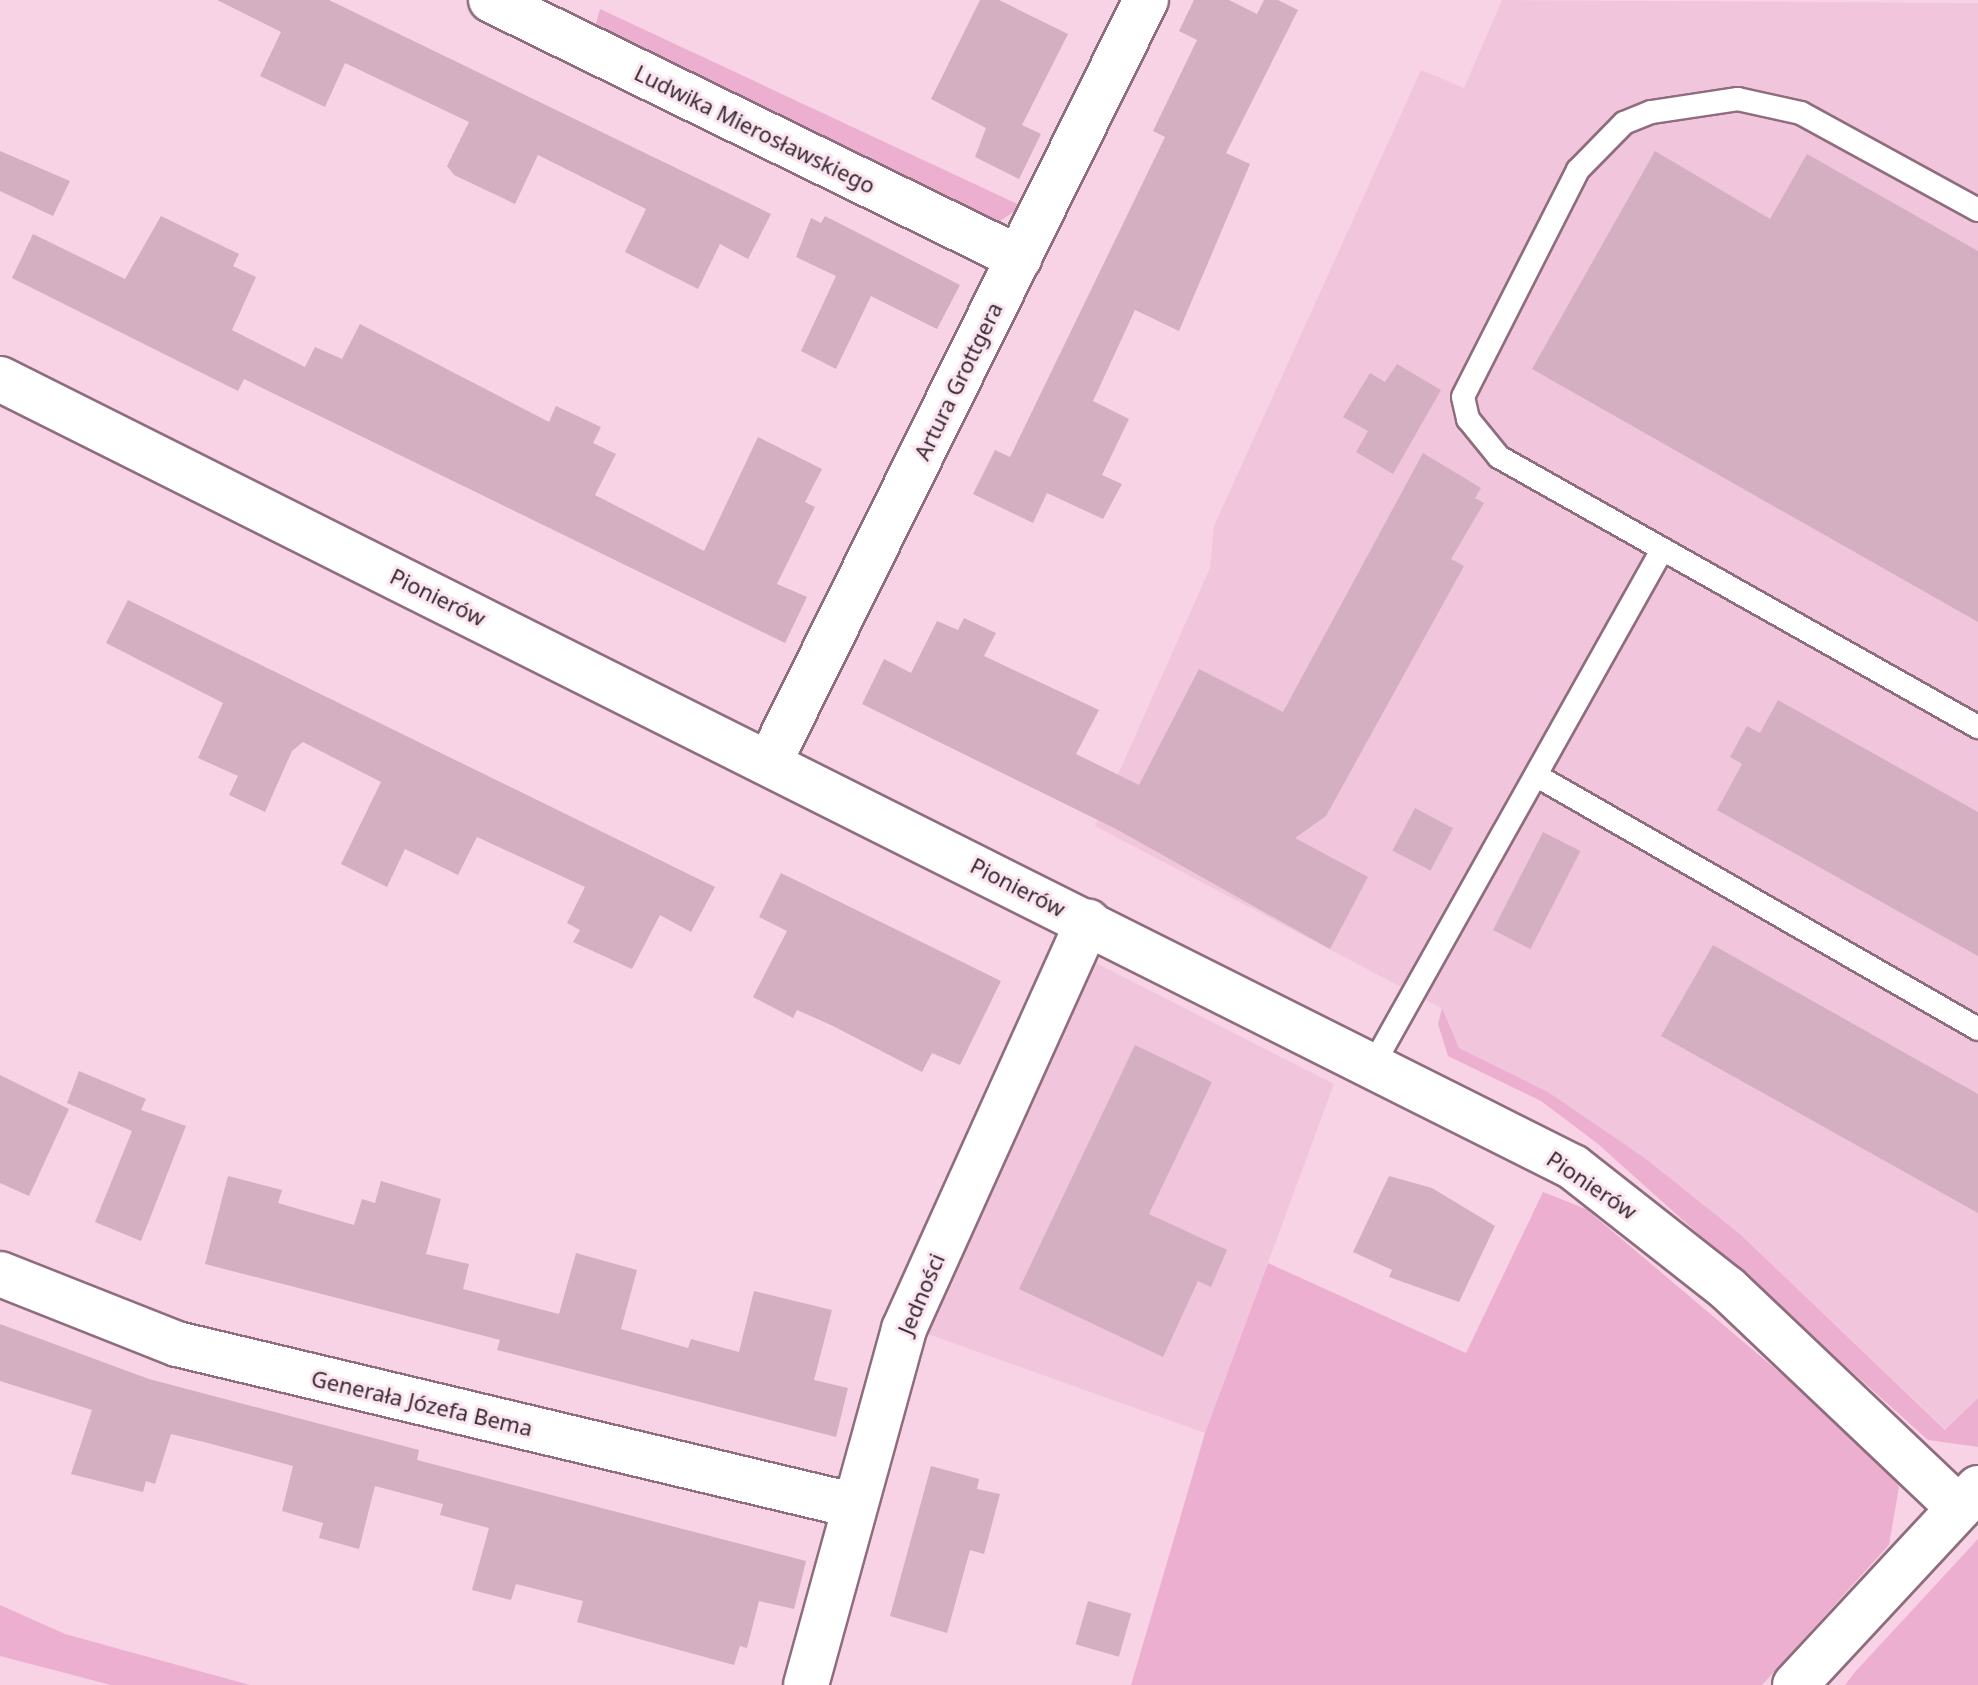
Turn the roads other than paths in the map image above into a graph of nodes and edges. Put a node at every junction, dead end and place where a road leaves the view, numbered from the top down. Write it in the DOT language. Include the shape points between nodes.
graph roads {
  1 [pos="491,0"];
  2 [pos="1146,0"];
  3 [pos="1978,210"];
  4 [pos="1019,258"];
  5 [pos="0,379"];
  6 [pos="1662,550"];
  7 [pos="1978,727"];
  8 [pos="770,761"];
  9 [pos="1537,776"];
  10 [pos="1088,922"];
  11 [pos="1978,1029"];
  12 [pos="1373,1065"];
  13 [pos="0,1274"];
  14 [pos="1968,1498"];
  15 [pos="852,1505"];
  16 [pos="806,1685"];
  17 [pos="1795,1685"];
  1 -- 4 [label="street, Ludwika Mierosławskiego"];
  2 -- 4 [label="street, Artura Grottgera"];
  3 -- 6 [label="lane" via="1801,113 1764,103 1679,105 1624,123 1606,137 1578,170 1463,397 1468,419 1499,457"];
  4 -- 8 [label="street, Artura Grottgera"];
  5 -- 8 [label="street, Pionierów"];
  6 -- 7 [label="lane"];
  6 -- 9 [label="lane"];
  8 -- 10 [label="street, Pionierów"];
  9 -- 11 [label="lane"];
  9 -- 12 [label="lane"];
  10 -- 12 [label="street, Pionierów"];
  10 -- 15 [label="street, Jedności" via="904,1329"];
  12 -- 14 [label="street, Pionierów" via="1573,1167 1650,1224"];
  13 -- 15 [label="street, Generała Józefa Bema" via="177,1344"];
  14 -- 17 [label="street"];
  15 -- 16 [label="street, Jedności"];
}
